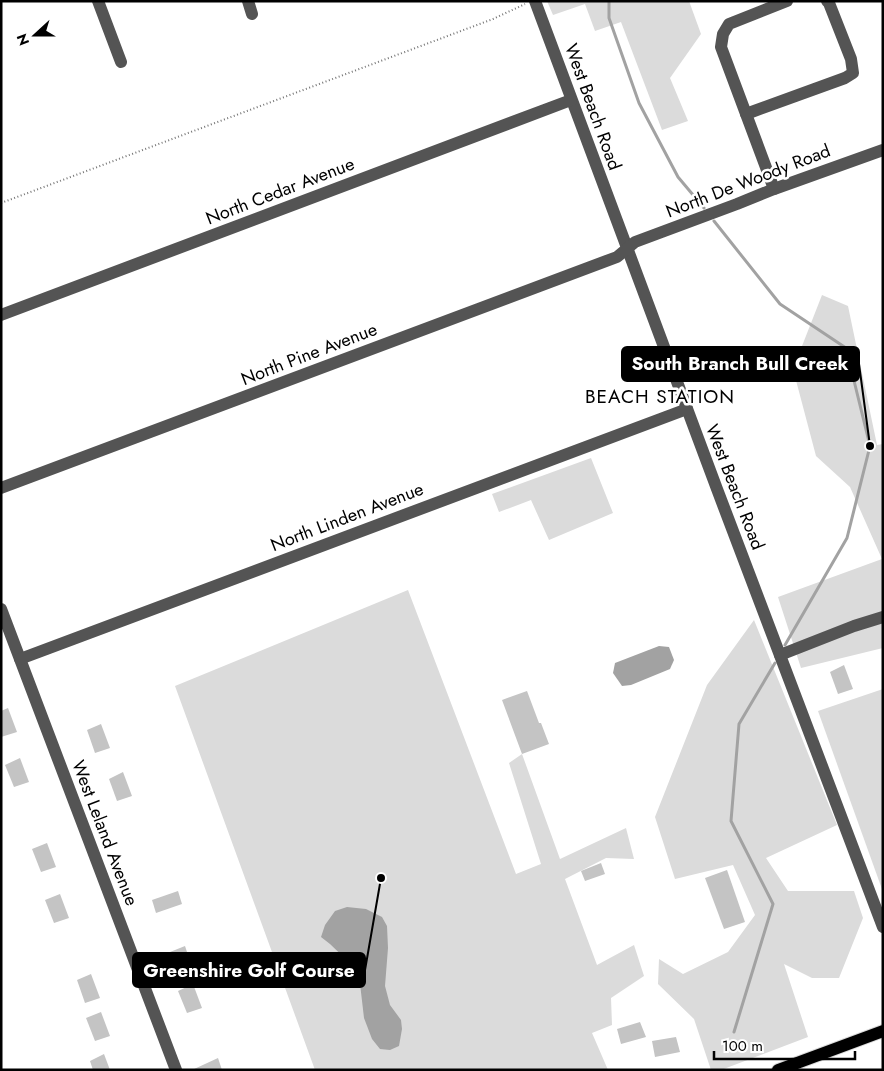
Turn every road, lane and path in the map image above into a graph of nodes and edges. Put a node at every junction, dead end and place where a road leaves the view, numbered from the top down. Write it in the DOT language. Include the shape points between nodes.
graph roads {
  1 [pos="98,1"];
  2 [pos="248,1"];
  3 [pos="787,1"];
  4 [pos="827,1"];
  5 [pos="530,3"];
  6 [pos="252,14"];
  7 [pos="121,62"];
  8 [pos="571,100"];
  9 [pos="746,114"];
  10 [pos="883,150"];
  11 [pos="774,189"];
  12 [pos="1,203"];
  13 [pos="627,249"];
  14 [pos="1,316"];
  15 [pos="687,409"];
  16 [pos="1,488"];
  17 [pos="1,609"];
  18 [pos="883,617"];
  19 [pos="780,655"];
  20 [pos="20,659"];
  21 [pos="883,928"];
  22 [pos="883,1031"];
  23 [pos="176,1070"];
  24 [pos="778,1070"];
  1 -- 7 [label="street"];
  2 -- 6 [label="street"];
  3 -- 9 [label="street" via="730,24 723,34 721,47"];
  4 -- 9 [label="street" via="856,74"];
  5 -- 8 [label="street, West Beach Road"];
  5 -- 12 [label="path"];
  8 -- 13 [label="street, West Beach Road"];
  8 -- 14 [label="street, North Cedar Avenue"];
  9 -- 11 [label="street"];
  10 -- 11 [label="street, North De Woody Road"];
  11 -- 13 [label="street, North De Woody Road" via="634,242"];
  13 -- 15 [label="street, West Beach Road"];
  13 -- 16 [label="street, North Pine Avenue" via="617,257"];
  15 -- 19 [label="street, West Beach Road"];
  15 -- 20 [label="street, North Linden Avenue"];
  17 -- 20 [label="street, West Leland Avenue"];
  18 -- 19 [label="street"];
  19 -- 21 [label="street, West Beach Road"];
  20 -- 23 [label="street, West Leland Avenue"];
  22 -- 24 [label="main road"];
}
